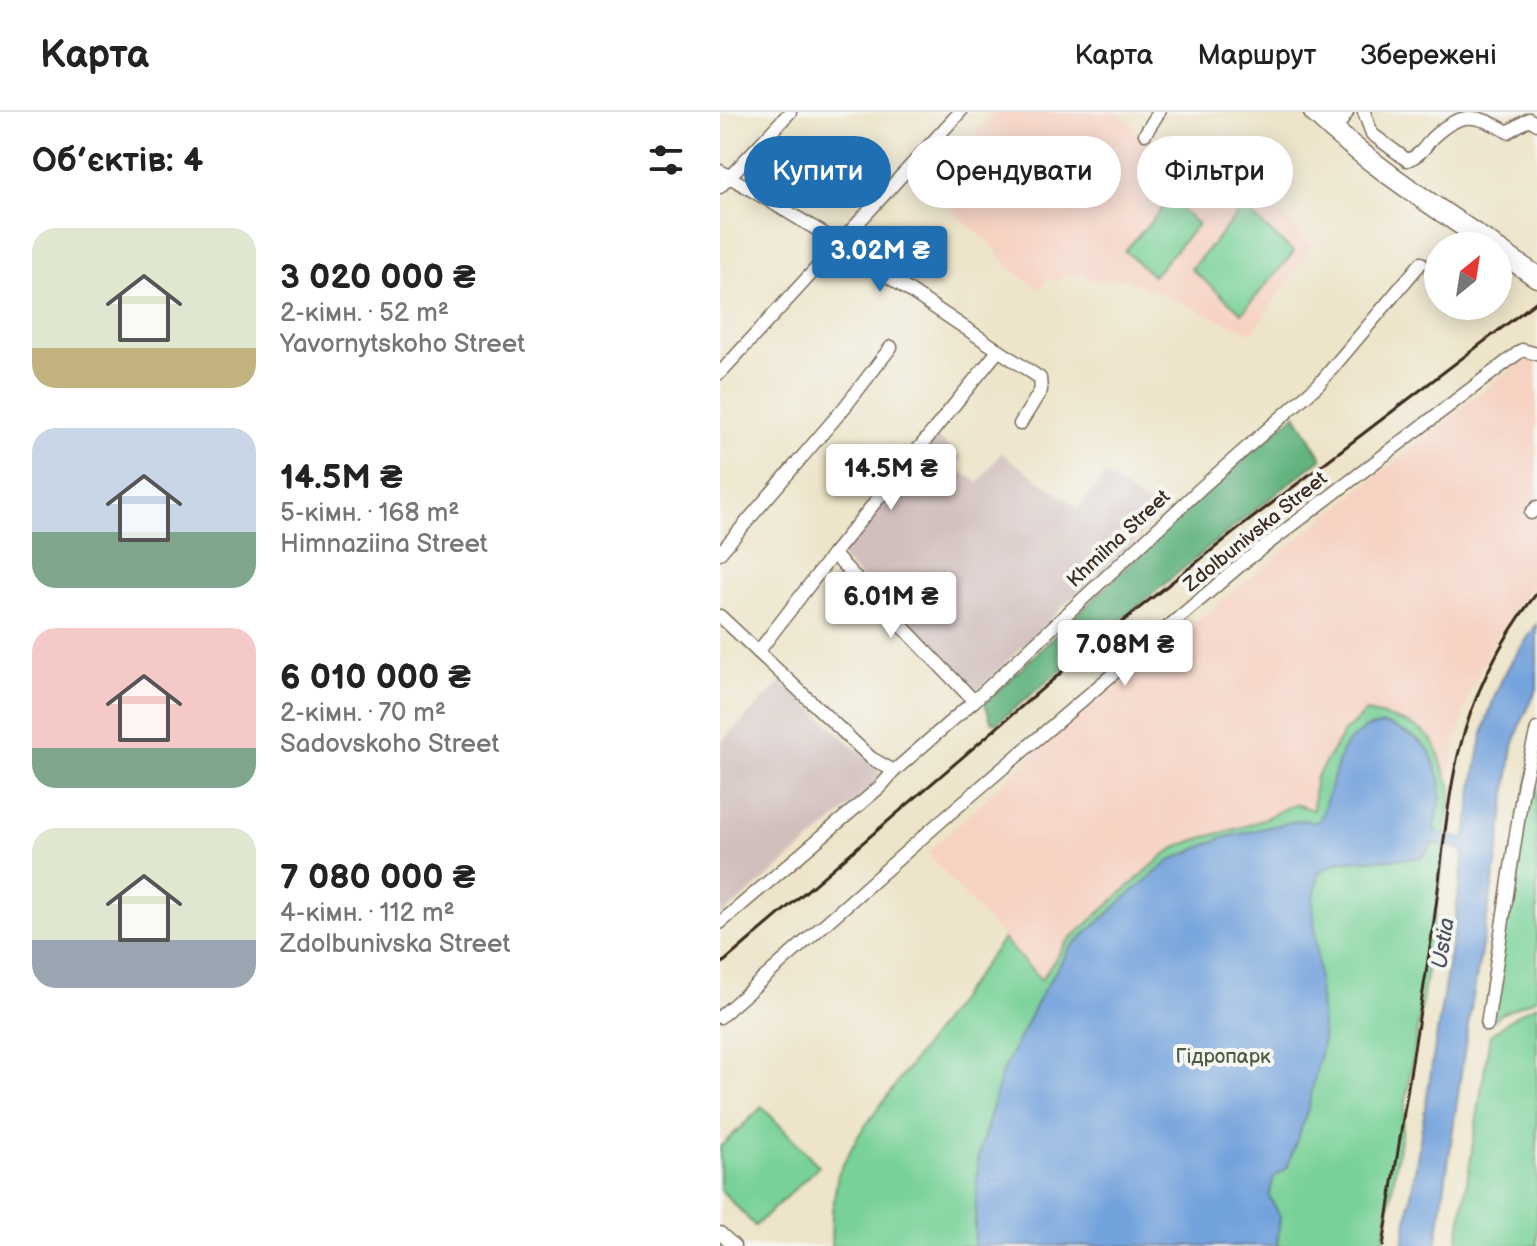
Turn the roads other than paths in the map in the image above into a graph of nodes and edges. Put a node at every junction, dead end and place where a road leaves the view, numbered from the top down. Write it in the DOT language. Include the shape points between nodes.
graph roads {
  1 [pos="790,112"];
  2 [pos="960,112"];
  3 [pos="1159,112"];
  4 [pos="1314,112"];
  5 [pos="1344,112"];
  6 [pos="1364,112"];
  7 [pos="1537,124"];
  8 [pos="1332,130"];
  9 [pos="1145,134"];
  10 [pos="723,178"];
  11 [pos="1472,232"];
  12 [pos="838,244"];
  13 [pos="1512,260"];
  14 [pos="1421,263"];
  15 [pos="1537,277"];
  16 [pos="891,347"];
  17 [pos="998,351"];
  18 [pos="1537,354"];
  19 [pos="720,373"];
  20 [pos="1020,424"];
  21 [pos="720,553"];
  22 [pos="833,554"];
  23 [pos="720,616"];
  24 [pos="758,652"];
  25 [pos="974,701"];
  26 [pos="1537,729"];
  27 [pos="894,771"];
  28 [pos="720,923"];
  29 [pos="720,1017"];
  30 [pos="1487,1025"];
  31 [pos="720,1233"];
  32 [pos="734,1246"];
  1 -- 10 [label="street"];
  2 -- 12 [label="street"];
  3 -- 9 [label="street"];
  4 -- 8 [label="main road"];
  5 -- 8 [label="street"];
  6 -- 7 [label="street" via="1372,134 1407,160 1418,156 1456,115 1489,117 1508,132 1529,119"];
  8 -- 11 [label="main road"];
  10 -- 12 [label="street"];
  12 -- 17 [label="street"];
  12 -- 19 [label="street"];
  13 -- 15 [label="main road"];
  14 -- 25 [label="street, Khmilna Street" via="1319,384"];
  16 -- 21 [label="street"];
  17 -- 20 [label="street" via="1040,378 1041,390"];
  17 -- 22 [label="street"];
  18 -- 29 [label="street, Zdolbunivska Street" via="1522,350 1244,562"];
  22 -- 24 [label="street"];
  22 -- 25 [label="street"];
  23 -- 24 [label="street"];
  24 -- 27 [label="street" via="871,758"];
  25 -- 27 [label="street, Khmilna Street"];
  26 -- 30 [label="street"];
  27 -- 28 [label="street, Khmilna Street"];
  31 -- 32 [label="street"];
}
